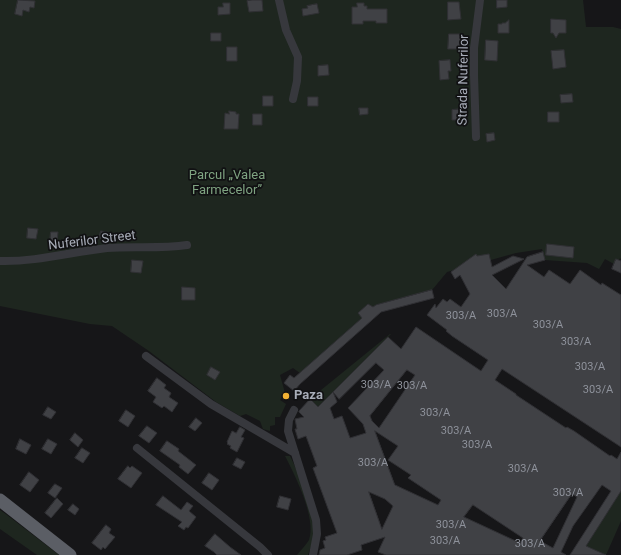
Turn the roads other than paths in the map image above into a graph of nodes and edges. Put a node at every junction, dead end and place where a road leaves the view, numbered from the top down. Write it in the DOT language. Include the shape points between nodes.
graph roads {
  1 [pos="279,0"];
  2 [pos="480,0"];
  3 [pos="293,99"];
  4 [pos="476,138"];
  5 [pos="186,246"];
  6 [pos="0,261"];
  7 [pos="146,356"];
  8 [pos="294,410"];
  9 [pos="137,448"];
  10 [pos="295,453"];
  11 [pos="0,500"];
  12 [pos="70,555"];
  13 [pos="268,555"];
  14 [pos="313,555"];
  1 -- 3 [label="street" via="286,30 298,57"];
  2 -- 4 [label="street, Strada Nuferilor" via="474,48"];
  5 -- 6 [label="street, Nuferilor Street" via="107,248 30,260"];
  7 -- 10 [label="street" via="211,404"];
  8 -- 10 [label="street" via="288,420 288,427"];
  9 -- 13 [label="street"];
  10 -- 14 [label="street" via="316,520 317,534"];
  11 -- 12 [label="highway"];
}
